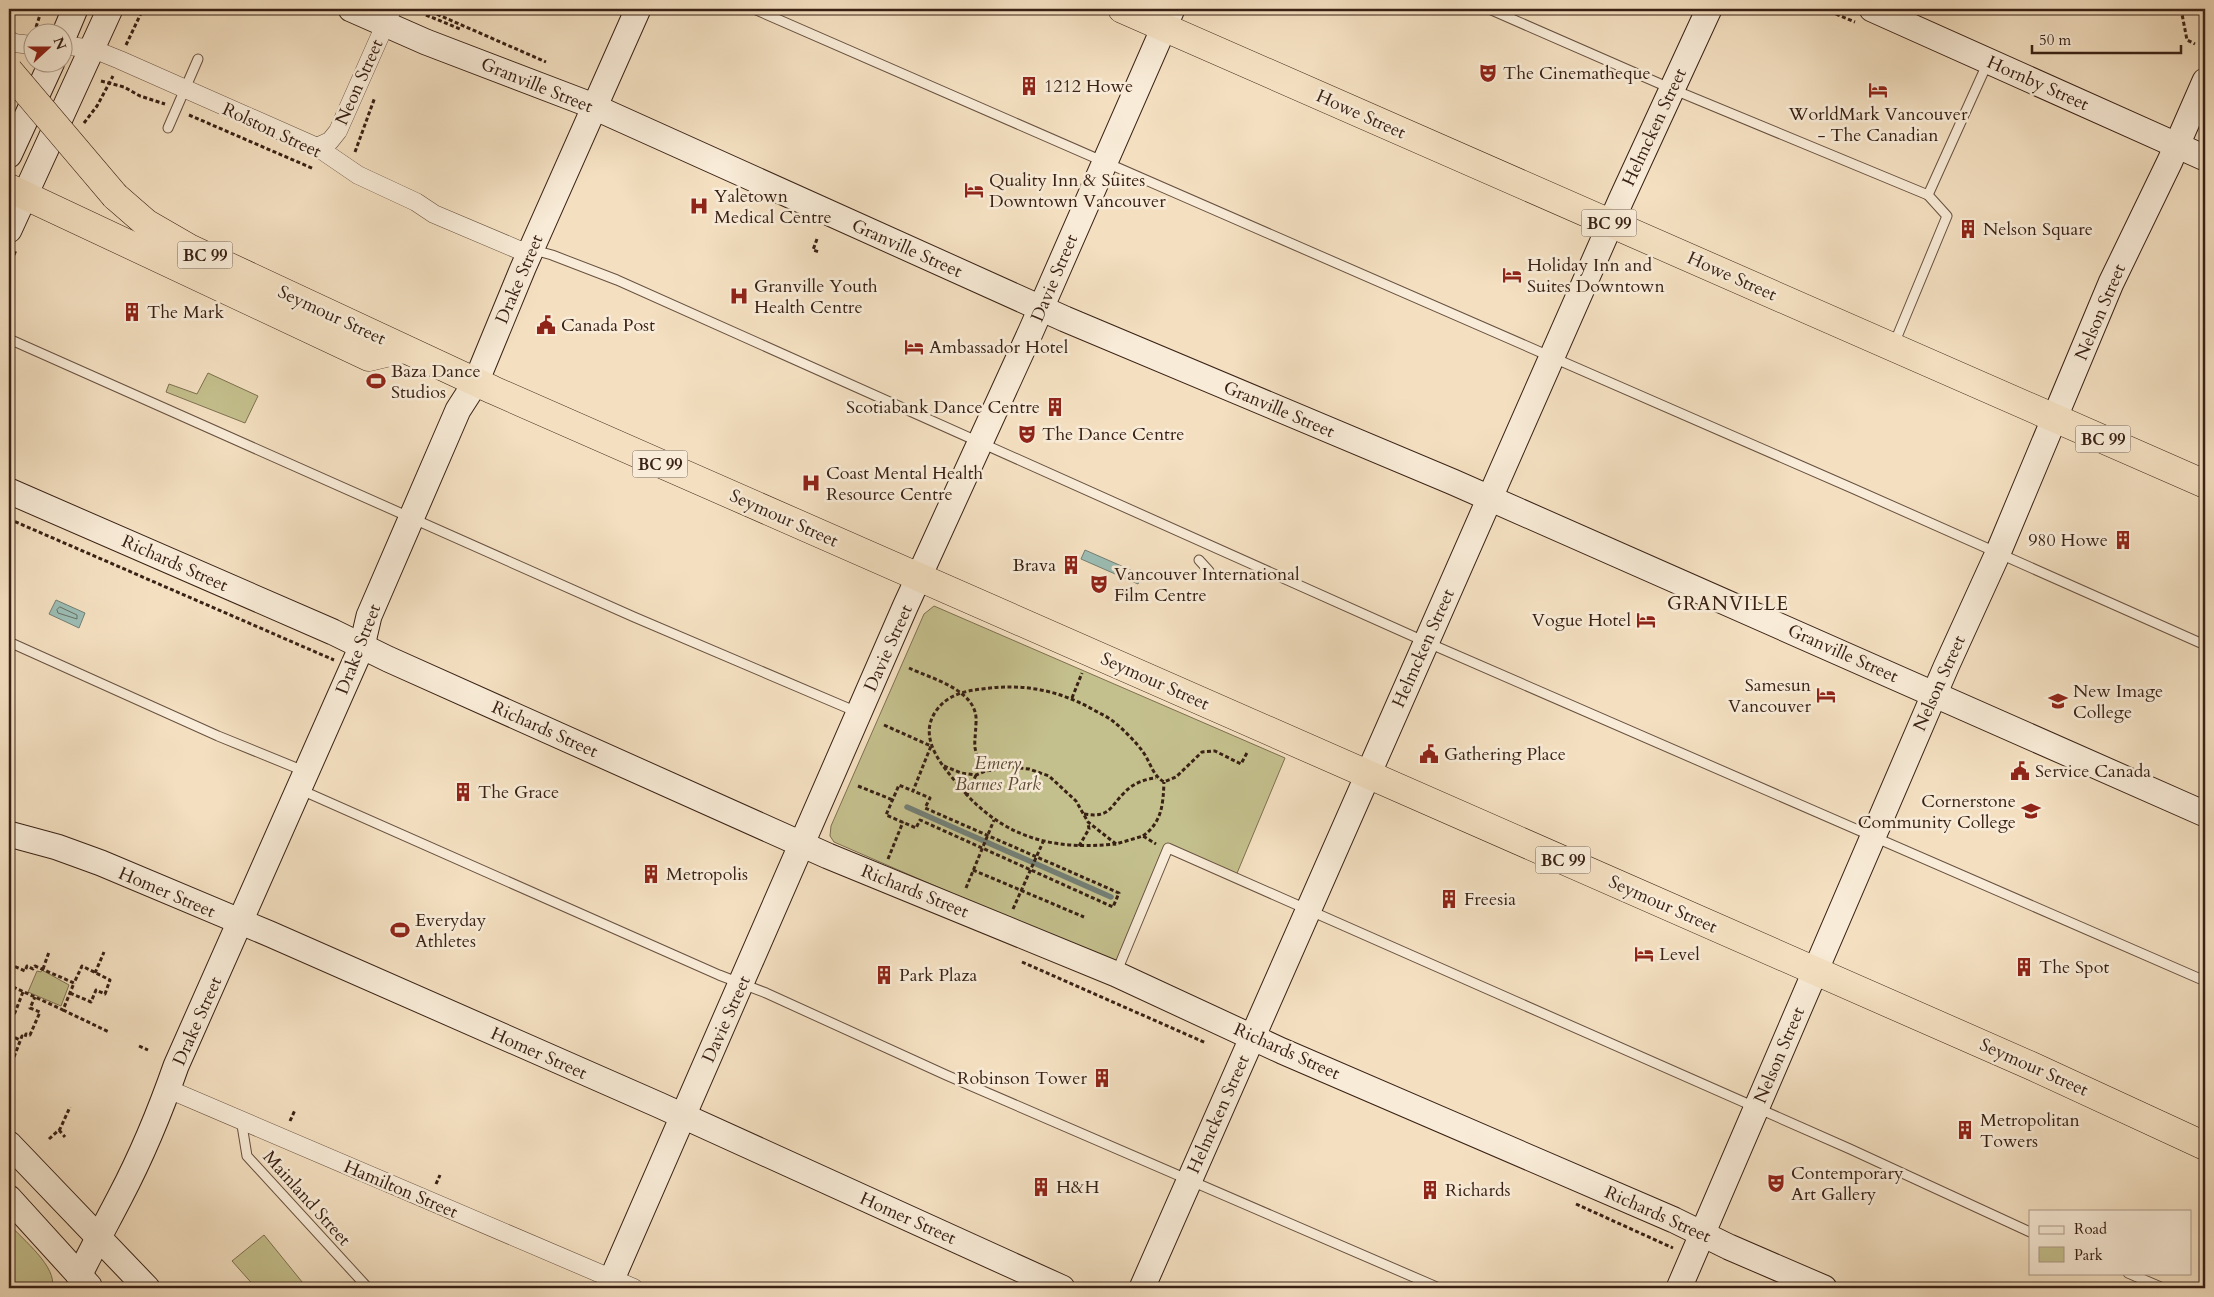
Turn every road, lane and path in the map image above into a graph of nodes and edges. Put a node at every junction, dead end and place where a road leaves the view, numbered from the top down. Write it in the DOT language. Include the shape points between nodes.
graph roads {
  1 [pos="42,9"];
  2 [pos="75,9"];
  3 [pos="110,9"];
  4 [pos="143,9"];
  5 [pos="351,9"];
  6 [pos="425,9"];
  7 [pos="638,9"];
  8 [pos="754,9"];
  9 [pos="1122,9"];
  10 [pos="1489,9"];
  11 [pos="1709,9"];
  12 [pos="1872,9"];
  13 [pos="2181,9"];
  14 [pos="388,16"];
  15 [pos="1168,18"];
  16 [pos="38,22"];
  17 [pos="70,22"];
  18 [pos="9,40"];
  19 [pos="22,44"];
  20 [pos="2195,44"];
  21 [pos="72,46"];
  22 [pos="93,49"];
  23 [pos="123,52"];
  24 [pos="198,59"];
  25 [pos="1989,61"];
  26 [pos="552,64"];
  27 [pos="9,71"];
  28 [pos="47,72"];
  29 [pos="97,80"];
  30 [pos="2205,81"];
  31 [pos="185,89"];
  32 [pos="1672,89"];
  33 [pos="378,90"];
  34 [pos="594,108"];
  35 [pos="176,109"];
  36 [pos="168,128"];
  37 [pos="2176,146"];
  38 [pos="316,147"];
  39 [pos="9,155"];
  40 [pos="353,156"];
  41 [pos="2205,158"];
  42 [pos="1104,162"];
  43 [pos="320,172"];
  44 [pos="16,191"];
  45 [pos="1928,195"];
  46 [pos="1611,223"];
  47 [pos="9,230"];
  48 [pos="817,239"];
  49 [pos="532,250"];
  50 [pos="819,252"];
  51 [pos="1041,308"];
  52 [pos="9,339"];
  53 [pos="1893,347"];
  54 [pos="403,348"];
  55 [pos="1551,358"];
  56 [pos="476,382"];
  57 [pos="2055,418"];
  58 [pos="979,442"];
  59 [pos="2205,484"];
  60 [pos="9,491"];
  61 [pos="1489,498"];
  62 [pos="413,518"];
  63 [pos="9,519"];
  64 [pos="1998,553"];
  65 [pos="1199,560"];
  66 [pos="1209,571"];
  67 [pos="919,577"];
  68 [pos="9,642"];
  69 [pos="1426,642"];
  70 [pos="2205,645"];
  71 [pos="362,646"];
  72 [pos="338,661"];
  73 [pos="909,668"];
  74 [pos="1079,680"];
  75 [pos="962,692"];
  76 [pos="1934,694"];
  77 [pos="1072,698"];
  78 [pos="860,713"];
  79 [pos="884,725"];
  80 [pos="931,746"];
  81 [pos="1248,751"];
  82 [pos="943,765"];
  83 [pos="986,771"];
  84 [pos="1366,774"];
  85 [pos="976,775"];
  86 [pos="1156,778"];
  87 [pos="303,781"];
  88 [pos="1164,782"];
  89 [pos="858,786"];
  90 [pos="913,791"];
  91 [pos="967,795"];
  92 [pos="893,800"];
  93 [pos="1084,814"];
  94 [pos="2205,814"];
  95 [pos="994,820"];
  96 [pos="903,822"];
  97 [pos="1088,822"];
  98 [pos="9,834"];
  99 [pos="987,835"];
  100 [pos="1873,835"];
  101 [pos="1143,836"];
  102 [pos="1044,842"];
  103 [pos="1116,844"];
  104 [pos="802,845"];
  105 [pos="1079,846"];
  106 [pos="982,848"];
  107 [pos="1168,848"];
  108 [pos="1036,856"];
  109 [pos="887,860"];
  110 [pos="973,870"];
  111 [pos="1030,870"];
  112 [pos="965,889"];
  113 [pos="1021,890"];
  114 [pos="1013,910"];
  115 [pos="1308,910"];
  116 [pos="1084,917"];
  117 [pos="241,923"];
  118 [pos="49,952"];
  119 [pos="104,952"];
  120 [pos="9,964"];
  121 [pos="43,970"];
  122 [pos="1815,971"];
  123 [pos="95,973"];
  124 [pos="1116,974"];
  125 [pos="2205,981"];
  126 [pos="74,983"];
  127 [pos="741,984"];
  128 [pos="9,985"];
  129 [pos="23,992"];
  130 [pos="70,993"];
  131 [pos="35,997"];
  132 [pos="63,1010"];
  133 [pos="9,1013"];
  134 [pos="109,1032"];
  135 [pos="9,1035"];
  136 [pos="1252,1036"];
  137 [pos="20,1040"];
  138 [pos="139,1046"];
  139 [pos="148,1050"];
  140 [pos="14,1056"];
  141 [pos="168,1089"];
  142 [pos="70,1107"];
  143 [pos="295,1110"];
  144 [pos="1756,1110"];
  145 [pos="684,1117"];
  146 [pos="241,1119"];
  147 [pos="291,1120"];
  148 [pos="59,1130"];
  149 [pos="65,1137"];
  150 [pos="48,1140"];
  151 [pos="9,1144"];
  152 [pos="2205,1146"];
  153 [pos="440,1176"];
  154 [pos="1189,1180"];
  155 [pos="436,1184"];
  156 [pos="9,1198"];
  157 [pos="2029,1232"];
  158 [pos="1702,1233"];
  159 [pos="98,1236"];
  160 [pos="2130,1274"];
  161 [pos="81,1284"];
  162 [pos="618,1285"];
  163 [pos="147,1288"];
  164 [pos="368,1288"];
  165 [pos="1062,1288"];
  166 [pos="1142,1288"];
  167 [pos="1439,1288"];
  168 [pos="1678,1288"];
  169 [pos="1824,1288"];
  170 [pos="2163,1288"];
  1 -- 16 [label="path"];
  2 -- 17 [label="street"];
  3 -- 22 [label="street"];
  4 -- 23 [label="path"];
  5 -- 14 [label="street, Granville Street"];
  6 -- 26 [label="path"];
  7 -- 34 [label="street, Drake Street"];
  8 -- 42 [label="lane"];
  9 -- 15 [label="highway, Howe Street / BC 99"];
  10 -- 32 [label="lane"];
  11 -- 32 [label="street, Helmcken Street"];
  12 -- 25 [label="street, Hornby Street"];
  13 -- 20 [label="path" via="2187,40"];
  14 -- 34 [label="street, Granville Street"];
  14 -- 38 [label="street, Neon Street" via="338,131 330,141"];
  15 -- 42 [label="street, Davie Street"];
  15 -- 46 [label="highway, Howe Street / BC 99"];
  18 -- 19 [label="street"];
  21 -- 22 [label="street, Rolston Street"];
  22 -- 31 [label="street, Rolston Street"];
  22 -- 44 [label="street"];
  24 -- 31 [label="lane"];
  25 -- 37 [label="street, Hornby Street"];
  25 -- 45 [label="lane"];
  27 -- 54 [label="highway, Seymour Street / BC 99, bridge" via="115,196 146,223 191,249"];
  28 -- 39 [label="street"];
  29 -- 35 [label="path" via="124,87"];
  30 -- 37 [label="street, Nelson Street"];
  31 -- 35 [label="lane"];
  31 -- 38 [label="street, Rolston Street"];
  32 -- 45 [label="lane"];
  32 -- 46 [label="street, Helmcken Street"];
  33 -- 40 [label="path"];
  34 -- 49 [label="street, Drake Street"];
  34 -- 51 [label="street, Granville Street"];
  35 -- 36 [label="lane"];
  35 -- 43 [label="path"];
  37 -- 41 [label="street, Hornby Street"];
  37 -- 57 [label="street, Nelson Street" via="2111,284"];
  38 -- 49 [label="street, Rolston Street" via="358,175 434,214 519,250"];
  42 -- 51 [label="street, Davie Street"];
  42 -- 55 [label="lane"];
  44 -- 47 [label="street"];
  44 -- 54 [label="highway" via="369,357"];
  45 -- 53 [label="lane" via="1947,216"];
  46 -- 53 [label="highway, Howe Street / BC 99"];
  46 -- 55 [label="street, Helmcken Street"];
  48 -- 50 [label="path" via="813,250"];
  49 -- 56 [label="street, Drake Street"];
  49 -- 58 [label="lane" via="617,280"];
  51 -- 58 [label="street, Davie Street"];
  51 -- 61 [label="street, Granville Street"];
  52 -- 62 [label="lane"];
  53 -- 57 [label="highway, Howe Street / BC 99"];
  54 -- 56 [label="highway, Seymour Street / BC 99"];
  55 -- 61 [label="street, Helmcken Street"];
  55 -- 64 [label="lane"];
  56 -- 62 [label="street, Drake Street" via="458,410"];
  56 -- 67 [label="highway, Seymour Street / BC 99"];
  57 -- 59 [label="highway, Howe Street / BC 99"];
  57 -- 64 [label="street, Nelson Street"];
  58 -- 67 [label="street, Davie Street"];
  58 -- 69 [label="lane"];
  60 -- 71 [label="street, Richards Street"];
  61 -- 69 [label="street, Helmcken Street"];
  61 -- 76 [label="street, Granville Street"];
  62 -- 71 [label="street, Drake Street" via="369,616"];
  62 -- 78 [label="lane"];
  63 -- 72 [label="path, Richards Street"];
  64 -- 70 [label="lane"];
  64 -- 76 [label="street, Nelson Street"];
  65 -- 66 [label="lane"];
  67 -- 78 [label="street, Davie Street"];
  67 -- 84 [label="highway, Seymour Street / BC 99"];
  68 -- 87 [label="lane" via="218,736"];
  69 -- 84 [label="street, Helmcken Street"];
  69 -- 100 [label="lane"];
  71 -- 87 [label="street, Drake Street"];
  71 -- 104 [label="street, Richards Street"];
  73 -- 75 [label="path"];
  74 -- 77 [label="path"];
  75 -- 77 [label="path" via="1020,686"];
  75 -- 80 [label="path" via="939,706 929,719"];
  75 -- 83 [label="path" via="975,714 974,753"];
  76 -- 94 [label="street, Granville Street"];
  76 -- 100 [label="street, Nelson Street"];
  77 -- 86 [label="path" via="1113,721 1143,752"];
  78 -- 104 [label="street, Davie Street"];
  79 -- 80 [label="path"];
  80 -- 82 [label="path"];
  80 -- 90 [label="path"];
  81 -- 88 [label="path" via="1241,764 1214,751 1202,752 1176,777"];
  82 -- 85 [label="path"];
  82 -- 91 [label="path"];
  83 -- 85 [label="path"];
  83 -- 93 [label="path" via="1011,767 1048,776 1076,801"];
  84 -- 115 [label="street, Helmcken Street"];
  84 -- 122 [label="highway, Seymour Street / BC 99"];
  85 -- 91 [label="path"];
  86 -- 88 [label="path"];
  86 -- 93 [label="path" via="1144,779 1132,786 1112,809 1099,814"];
  87 -- 117 [label="street, Drake Street"];
  87 -- 127 [label="lane"];
  88 -- 101 [label="path" via="1162,812 1154,829"];
  89 -- 92 [label="path"];
  90 -- 92 [label="path" via="899,785"];
  90 -- 99 [label="path" via="930,798 925,808"];
  91 -- 95 [label="path"];
  92 -- 96 [label="path" via="886,815"];
  93 -- 97 [label="path"];
  95 -- 99 [label="path"];
  95 -- 102 [label="path"];
  96 -- 106 [label="path" via="916,828 920,820"];
  96 -- 109 [label="path"];
  97 -- 103 [label="path"];
  97 -- 105 [label="path" via="1089,830"];
  98 -- 117 [label="street, Homer Street" via="101,863"];
  99 -- 106 [label="path"];
  99 -- 108 [label="path"];
  100 -- 122 [label="street, Nelson Street"];
  100 -- 125 [label="lane"];
  101 -- 103 [label="path"];
  101 -- 107 [label="path"];
  102 -- 105 [label="path"];
  102 -- 108 [label="path"];
  103 -- 105 [label="path"];
  104 -- 124 [label="street, Richards Street"];
  104 -- 127 [label="street, Davie Street"];
  106 -- 110 [label="path"];
  106 -- 111 [label="path"];
  107 -- 115 [label="lane"];
  107 -- 124 [label="lane"];
  108 -- 111 [label="path"];
  108 -- 111 [label="path" via="1119,893 1113,906"];
  110 -- 112 [label="path"];
  110 -- 113 [label="path"];
  111 -- 113 [label="path"];
  113 -- 114 [label="path"];
  113 -- 116 [label="path"];
  115 -- 136 [label="street, Helmcken Street"];
  115 -- 144 [label="lane"];
  117 -- 141 [label="street, Drake Street"];
  117 -- 145 [label="street, Homer Street"];
  118 -- 121 [label="path"];
  119 -- 123 [label="path"];
  120 -- 121 [label="path" via="25,971 27,966"];
  121 -- 126 [label="path"];
  122 -- 144 [label="street, Nelson Street"];
  122 -- 152 [label="highway, Seymour Street / BC 99"];
  123 -- 126 [label="path" via="82,966"];
  123 -- 130 [label="path" via="110,980 105,994 96,990 92,1002"];
  124 -- 136 [label="street, Richards Street"];
  126 -- 130 [label="path"];
  127 -- 145 [label="street, Davie Street"];
  127 -- 154 [label="lane"];
  128 -- 129 [label="path"];
  129 -- 131 [label="path"];
  129 -- 133 [label="path" via="14,1015"];
  130 -- 132 [label="path"];
  131 -- 132 [label="path"];
  131 -- 137 [label="path" via="30,1008 40,1012 30,1035 26,1034"];
  132 -- 134 [label="path"];
  135 -- 137 [label="path"];
  136 -- 154 [label="street, Helmcken Street"];
  136 -- 158 [label="street, Richards Street"];
  137 -- 140 [label="path"];
  138 -- 139 [label="path"];
  141 -- 146 [label="street, Hamilton Street"];
  141 -- 159 [label="street, Drake Street" via="120,1196"];
  142 -- 148 [label="path"];
  143 -- 147 [label="path"];
  144 -- 157 [label="lane" via="1850,1149"];
  144 -- 158 [label="street, Nelson Street"];
  145 -- 162 [label="street, Davie Street"];
  145 -- 165 [label="street, Homer Street"];
  146 -- 162 [label="street, Hamilton Street"];
  146 -- 164 [label="lane, Mainland Street" via="247,1156"];
  148 -- 149 [label="path"];
  148 -- 150 [label="path"];
  151 -- 159 [label="street"];
  153 -- 155 [label="path"];
  154 -- 166 [label="street, Helmcken Street"];
  154 -- 167 [label="lane"];
  156 -- 161 [label="street"];
  158 -- 168 [label="street, Nelson Street"];
  158 -- 169 [label="street, Richards Street"];
  159 -- 161 [label="street, Drake Street"];
  159 -- 163 [label="street"];
  160 -- 170 [label="lane"];
}
